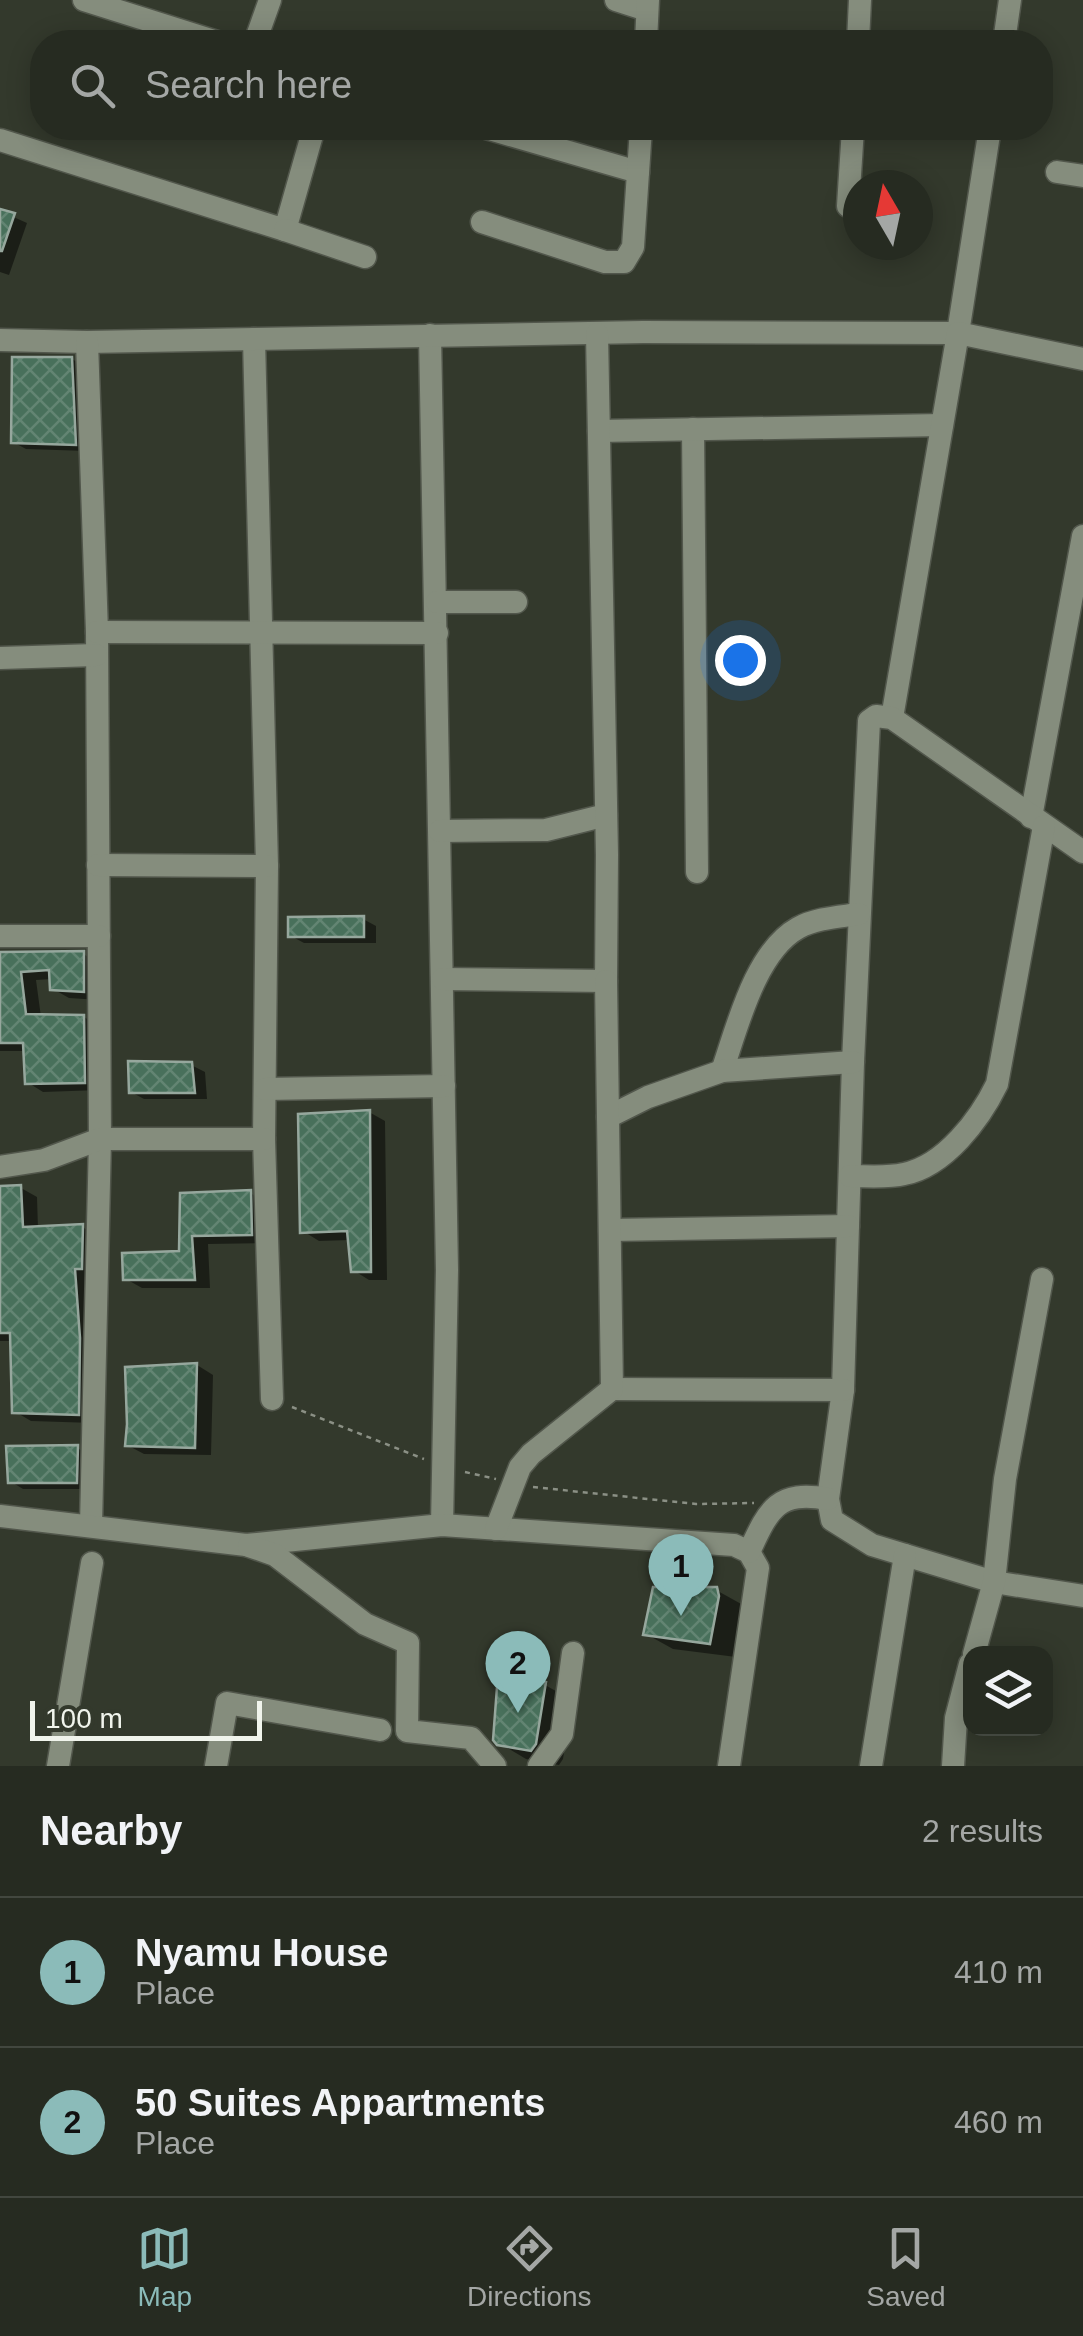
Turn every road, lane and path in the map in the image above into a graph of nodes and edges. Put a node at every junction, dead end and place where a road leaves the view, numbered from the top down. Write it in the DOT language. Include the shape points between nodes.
graph roads {
  1 [pos="84,0"];
  2 [pos="270,0"];
  3 [pos="616,0"];
  4 [pos="860,0"];
  5 [pos="1010,0"];
  6 [pos="648,5"];
  7 [pos="179,30"];
  8 [pos="259,30"];
  9 [pos="647,30"];
  10 [pos="859,30"];
  11 [pos="1006,30"];
  12 [pos="0,140"];
  13 [pos="311,140"];
  14 [pos="527,140"];
  15 [pos="640,140"];
  16 [pos="851,140"];
  17 [pos="988,140"];
  18 [pos="850,170"];
  19 [pos="638,172"];
  20 [pos="1057,172"];
  21 [pos="1083,176"];
  22 [pos="482,222"];
  23 [pos="285,230"];
  24 [pos="365,257"];
  25 [pos="958,332"];
  26 [pos="597,334"];
  27 [pos="430,335"];
  28 [pos="254,339"];
  29 [pos="0,340"];
  30 [pos="88,342"];
  31 [pos="1083,359"];
  32 [pos="942,424"];
  33 [pos="693,429"];
  34 [pos="599,431"];
  35 [pos="1083,536"];
  36 [pos="437,602"];
  37 [pos="516,602"];
  38 [pos="437,632"];
  39 [pos="260,633"];
  40 [pos="96,644"];
  41 [pos="0,658"];
  42 [pos="892,718"];
  43 [pos="606,816"];
  44 [pos="1038,821"];
  45 [pos="440,831"];
  46 [pos="1083,852"];
  47 [pos="98,864"];
  48 [pos="267,866"];
  49 [pos="698,872"];
  50 [pos="859,914"];
  51 [pos="0,936"];
  52 [pos="99,936"];
  53 [pos="442,979"];
  54 [pos="606,981"];
  55 [pos="853,1062"];
  56 [pos="722,1071"];
  57 [pos="444,1086"];
  58 [pos="265,1088"];
  59 [pos="608,1117"];
  60 [pos="264,1139"];
  61 [pos="100,1140"];
  62 [pos="0,1167"];
  63 [pos="850,1176"];
  64 [pos="848,1226"];
  65 [pos="610,1230"];
  66 [pos="1042,1279"];
  67 [pos="612,1388"];
  68 [pos="843,1390"];
  69 [pos="272,1399"];
  70 [pos="828,1499"];
  71 [pos="0,1516"];
  72 [pos="442,1525"];
  73 [pos="90,1526"];
  74 [pos="496,1529"];
  75 [pos="246,1544"];
  76 [pos="749,1552"];
  77 [pos="905,1555"];
  78 [pos="92,1563"];
  79 [pos="994,1582"];
  80 [pos="1083,1596"];
  81 [pos="976,1646"];
  82 [pos="573,1653"];
  83 [pos="963,1691"];
  84 [pos="380,1730"];
  85 [pos="58,1766"];
  86 [pos="216,1766"];
  87 [pos="496,1766"];
  88 [pos="539,1766"];
  89 [pos="730,1766"];
  90 [pos="871,1766"];
  91 [pos="953,1766"];
  1 -- 7 [label="street"];
  2 -- 8 [label="street"];
  3 -- 6 [label="street"];
  4 -- 10 [label="street"];
  5 -- 11 [label="street"];
  6 -- 9 [label="street"];
  12 -- 23 [label="street"];
  13 -- 23 [label="street"];
  14 -- 19 [label="street"];
  15 -- 19 [label="street"];
  16 -- 18 [label="street"];
  17 -- 25 [label="street"];
  19 -- 22 [label="street" via="634,247 624,262 605,262"];
  20 -- 21 [label="street"];
  23 -- 24 [label="street"];
  25 -- 26 [label="street"];
  25 -- 31 [label="street"];
  25 -- 32 [label="street"];
  26 -- 27 [label="street"];
  26 -- 34 [label="street"];
  27 -- 28 [label="street"];
  27 -- 36 [label="street"];
  28 -- 30 [label="street"];
  28 -- 39 [label="street"];
  29 -- 30 [label="street"];
  30 -- 40 [label="street"];
  32 -- 33 [label="street"];
  32 -- 42 [label="street"];
  33 -- 34 [label="street"];
  33 -- 49 [label="street"];
  34 -- 43 [label="street"];
  35 -- 44 [label="street"];
  36 -- 37 [label="street"];
  36 -- 38 [label="street"];
  38 -- 39 [label="street"];
  38 -- 45 [label="street"];
  39 -- 40 [label="street"];
  39 -- 48 [label="street"];
  40 -- 41 [label="street"];
  40 -- 47 [label="street"];
  42 -- 44 [label="street"];
  42 -- 50 [label="street" via="876,716 866,730"];
  43 -- 45 [label="street" via="546,830"];
  43 -- 54 [label="street"];
  44 -- 46 [label="street"];
  44 -- 63 [label="street" via="990,1098 925,1167"];
  45 -- 53 [label="street"];
  47 -- 48 [label="street"];
  47 -- 52 [label="street"];
  48 -- 58 [label="street"];
  50 -- 55 [label="street"];
  50 -- 56 [label="street" via="820,920 780,942 748,996"];
  51 -- 52 [label="street"];
  52 -- 61 [label="street"];
  53 -- 54 [label="street"];
  53 -- 57 [label="street"];
  54 -- 59 [label="street"];
  55 -- 56 [label="street"];
  55 -- 63 [label="street"];
  56 -- 59 [label="street"];
  57 -- 58 [label="street"];
  57 -- 72 [label="street"];
  58 -- 60 [label="street"];
  59 -- 65 [label="street"];
  60 -- 61 [label="street"];
  60 -- 69 [label="street"];
  61 -- 62 [label="street"];
  61 -- 73 [label="street"];
  63 -- 64 [label="street"];
  64 -- 65 [label="street"];
  64 -- 68 [label="street"];
  65 -- 67 [label="street"];
  66 -- 79 [label="street" via="1004,1478"];
  67 -- 68 [label="street"];
  67 -- 74 [label="street" via="531,1454"];
  68 -- 70 [label="street"];
  70 -- 76 [label="street" via="807,1495 778,1502"];
  70 -- 77 [label="street" via="838,1527"];
  71 -- 73 [label="street"];
  72 -- 74 [label="street"];
  72 -- 75 [label="street"];
  73 -- 75 [label="street"];
  74 -- 76 [label="street" via="734,1545"];
  75 -- 87 [label="street" via="275,1555 366,1624 408,1643 407,1732 471,1738"];
  76 -- 89 [label="street" via="758,1568"];
  77 -- 79 [label="street"];
  77 -- 90 [label="street"];
  78 -- 85 [label="street"];
  79 -- 80 [label="street"];
  79 -- 81 [label="street"];
  82 -- 88 [label="street" via="562,1734"];
  83 -- 91 [label="street"];
  84 -- 86 [label="street" via="226,1703"];
}
